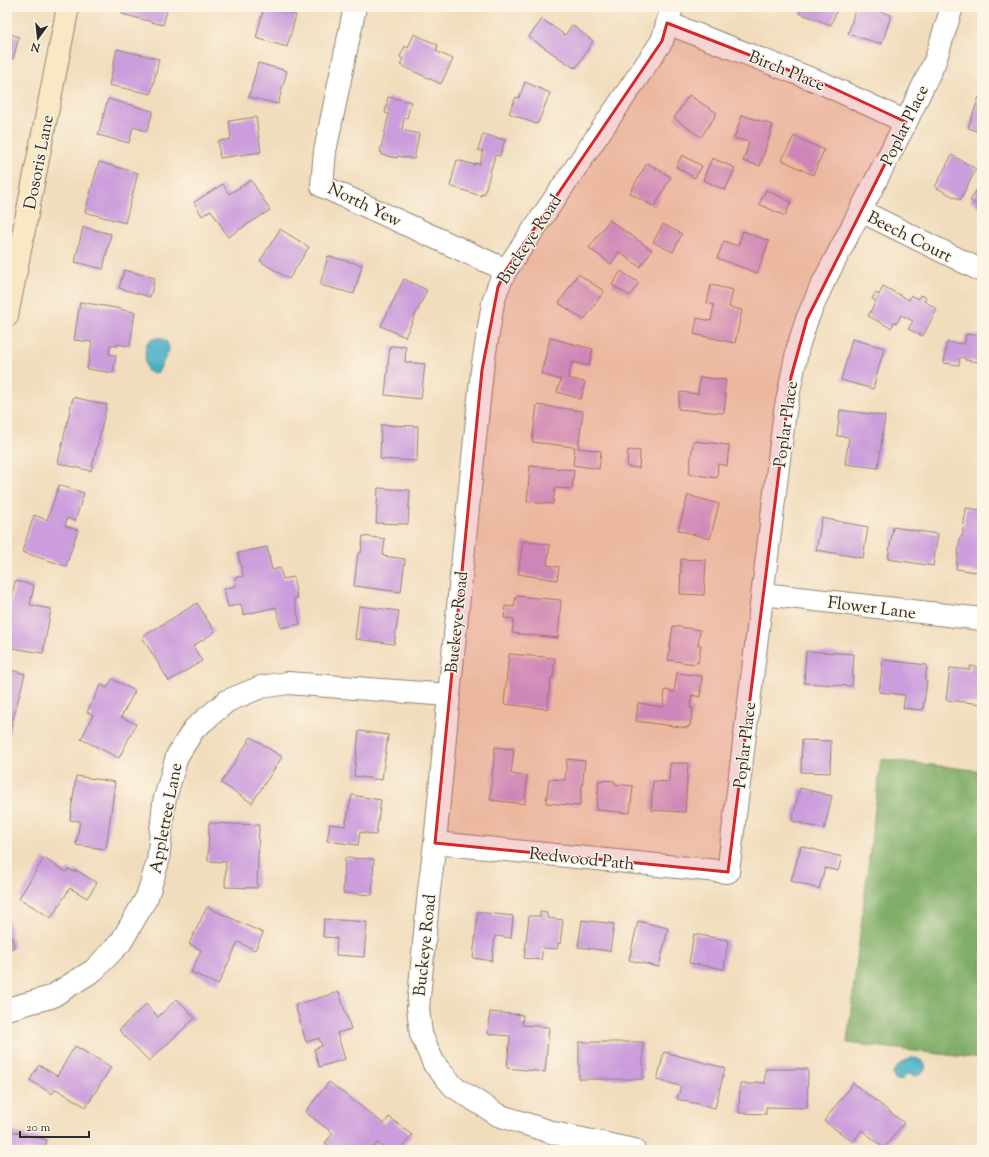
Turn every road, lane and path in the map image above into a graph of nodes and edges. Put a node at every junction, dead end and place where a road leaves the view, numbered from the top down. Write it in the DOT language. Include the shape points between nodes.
graph roads {
  1 [pos="68,7"];
  2 [pos="355,7"];
  3 [pos="952,7"];
  4 [pos="670,15"];
  5 [pos="906,122"];
  6 [pos="861,211"];
  7 [pos="506,270"];
  8 [pos="982,271"];
  9 [pos="8,307"];
  10 [pos="763,594"];
  11 [pos="982,619"];
  12 [pos="449,695"];
  13 [pos="435,843"];
  14 [pos="728,872"];
  15 [pos="7,1009"];
  16 [pos="634,1150"];
  1 -- 9 [label="street, Dosoris Lane"];
  2 -- 7 [label="street, North Yew" via="326,151 322,186"];
  3 -- 5 [label="street, Poplar Place" via="935,61"];
  4 -- 5 [label="street, Birch Place"];
  4 -- 7 [label="street, Buckeye Road" via="662,41"];
  5 -- 6 [label="street, Poplar Place"];
  6 -- 8 [label="street, Beech Court"];
  6 -- 10 [label="street, Poplar Place" via="821,287 798,348 785,411"];
  7 -- 12 [label="street, Buckeye Road" via="493,304 482,370"];
  10 -- 11 [label="street, Flower Lane"];
  10 -- 14 [label="street, Poplar Place"];
  12 -- 13 [label="street, Buckeye Road"];
  12 -- 15 [label="street, Appletree Lane" via="288,683 261,687 227,701 194,729 177,756 164,802 158,861 147,897 121,942 94,970 51,997"];
  13 -- 14 [label="street, Redwood Path"];
  13 -- 16 [label="street, Buckeye Road" via="418,1008 422,1034 434,1064 454,1087 498,1115 554,1133"];
}
